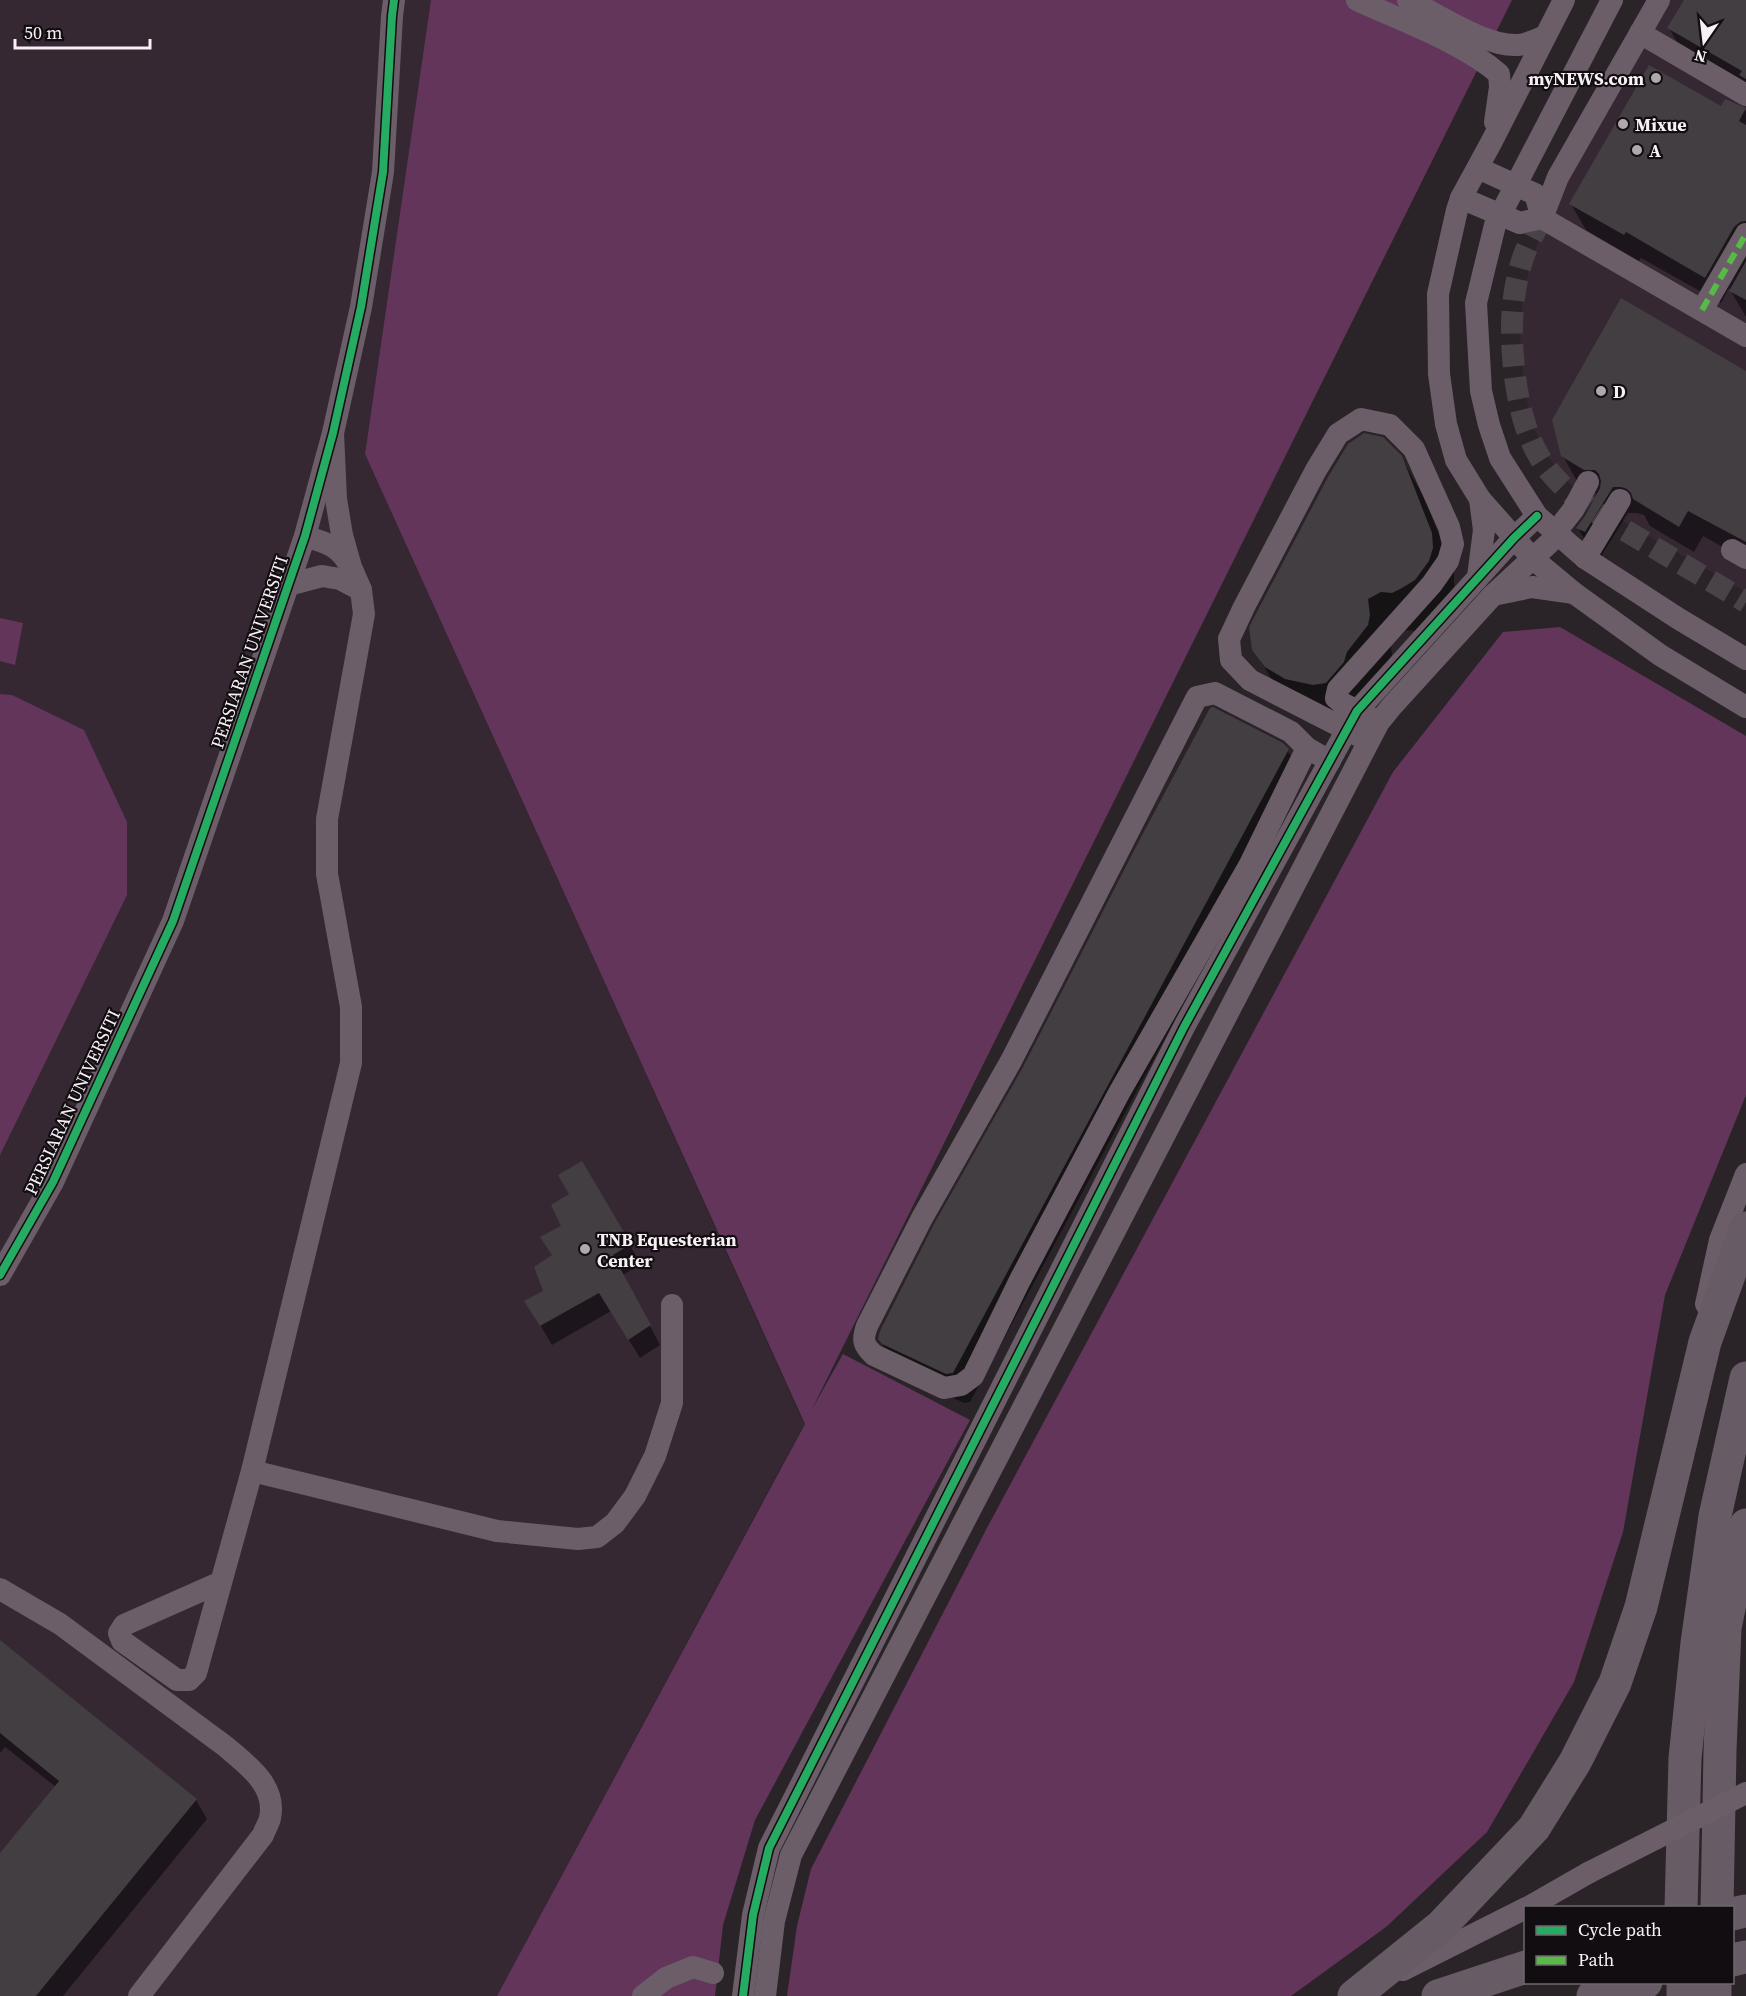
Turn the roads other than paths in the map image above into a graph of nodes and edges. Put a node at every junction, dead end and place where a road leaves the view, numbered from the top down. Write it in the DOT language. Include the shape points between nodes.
graph roads {
  1 [pos="394,0"];
  2 [pos="1357,0"];
  3 [pos="1408,0"];
  4 [pos="1564,0"];
  5 [pos="1612,0"];
  6 [pos="1659,0"];
  7 [pos="1640,33"];
  8 [pos="1545,36"];
  9 [pos="1746,95"];
  10 [pos="1492,141"];
  11 [pos="1478,168"];
  12 [pos="1514,184"];
  13 [pos="1461,198"];
  14 [pos="1500,214"];
  15 [pos="1542,218"];
  16 [pos="1746,234"];
  17 [pos="1702,310"];
  18 [pos="1746,336"];
  19 [pos="333,433"];
  20 [pos="1588,482"];
  21 [pos="1480,499"];
  22 [pos="1620,500"];
  23 [pos="1537,516"];
  24 [pos="1556,534"];
  25 [pos="305,536"];
  26 [pos="1514,538"];
  27 [pos="1532,558"];
  28 [pos="1585,558"];
  29 [pos="351,567"];
  30 [pos="1478,577"];
  31 [pos="288,585"];
  32 [pos="360,590"];
  33 [pos="1574,593"];
  34 [pos="1493,595"];
  35 [pos="1746,659"];
  36 [pos="1746,707"];
  37 [pos="1352,720"];
  38 [pos="1374,731"];
  39 [pos="1307,748"];
  40 [pos="1330,761"];
  41 [pos="1095,1137"];
  42 [pos="1122,1150"];
  43 [pos="1746,1174"];
  44 [pos="1069,1187"];
  45 [pos="1097,1200"];
  46 [pos="1124,1213"];
  47 [pos="1746,1228"];
  48 [pos="0,1275"];
  49 [pos="672,1305"];
  50 [pos="1705,1342"];
  51 [pos="1746,1378"];
  52 [pos="252,1471"];
  53 [pos="1746,1525"];
  54 [pos="221,1582"];
  55 [pos="0,1589"];
  56 [pos="1746,1793"];
  57 [pos="1530,1906"];
  58 [pos="1682,1906"];
  59 [pos="1717,1906"];
  60 [pos="1524,1909"];
  61 [pos="1524,1968"];
  62 [pos="713,1973"];
  63 [pos="1643,1984"];
  64 [pos="1355,1995"];
  65 [pos="139,1996"];
  66 [pos="643,1996"];
  67 [pos="743,1996"];
  68 [pos="765,1996"];
  69 [pos="1438,1996"];
  70 [pos="1593,1996"];
  1 -- 19 [label="street, PERSIARAN UNIVERSITI" via="383,172 361,307"];
  2 -- 10 [label="street" via="1465,51 1499,74"];
  3 -- 8 [label="street" via="1501,44 1529,43"];
  4 -- 8 [label="street"];
  5 -- 12 [label="street"];
  6 -- 7 [label="street"];
  7 -- 9 [label="street"];
  7 -- 15 [label="street" via="1558,177"];
  8 -- 10 [label="street"];
  10 -- 11 [label="street"];
  11 -- 12 [label="street"];
  11 -- 13 [label="street"];
  12 -- 14 [label="street"];
  12 -- 15 [label="street" via="1535,194"];
  13 -- 14 [label="street"];
  13 -- 21 [label="street" via="1438,294 1439,374 1456,460"];
  14 -- 15 [label="street" via="1520,223"];
  14 -- 23 [label="street" via="1476,303 1481,391 1500,458"];
  15 -- 17 [label="street"];
  16 -- 17 [label="street"];
  17 -- 18 [label="street"];
  19 -- 25 [label="street, PERSIARAN UNIVERSITI"];
  19 -- 29 [label="street" via="336,499"];
  20 -- 24 [label="street"];
  21 -- 26 [label="street"];
  21 -- 30 [label="street" via="1484,530"];
  22 -- 28 [label="street"];
  23 -- 24 [label="street"];
  23 -- 26 [label="street"];
  24 -- 27 [label="street"];
  24 -- 28 [label="street"];
  25 -- 29 [label="street" via="332,545"];
  25 -- 31 [label="street, PERSIARAN UNIVERSITI"];
  26 -- 27 [label="street"];
  26 -- 30 [label="street"];
  27 -- 33 [label="street"];
  27 -- 34 [label="street"];
  28 -- 35 [label="street"];
  29 -- 32 [label="street"];
  30 -- 37 [label="street"];
  31 -- 32 [label="street" via="322,576 340,579"];
  31 -- 48 [label="street, PERSIARAN UNIVERSITI" via="173,921 53,1182"];
  32 -- 52 [label="street" via="364,614 327,819 327,874 351,1007 351,1063"];
  33 -- 34 [label="street" via="1532,587"];
  33 -- 36 [label="street" via="1660,656"];
  34 -- 38 [label="street"];
  37 -- 37 [label="street" via="1250,680 1231,660 1229,639 1316,470 1338,434 1361,419 1390,425 1414,449 1449,526 1453,544 1448,561 1432,584 1338,689 1336,698"];
  37 -- 38 [label="street"];
  37 -- 40 [label="street"];
  38 -- 46 [label="street"];
  39 -- 40 [label="street"];
  39 -- 41 [label="street" via="1249,866"];
  39 -- 44 [label="street" via="1291,732 1215,693 1197,697 1011,1060 902,1257 867,1326 865,1347 944,1388 961,1385 973,1376"];
  40 -- 42 [label="street" via="1184,1027"];
  41 -- 42 [label="street"];
  41 -- 44 [label="street"];
  42 -- 45 [label="street"];
  43 -- 50 [label="street" via="1720,1240 1707,1297"];
  44 -- 45 [label="street"];
  45 -- 46 [label="street"];
  45 -- 67 [label="street" via="769,1848 753,1915"];
  46 -- 68 [label="street" via="791,1856 774,1921"];
  47 -- 50 [label="highway"];
  49 -- 52 [label="street" via="672,1403 635,1496 615,1523 597,1536 578,1539 497,1531"];
  50 -- 64 [label="highway" via="1641,1607 1614,1683 1575,1762 1534,1828 1503,1861 1441,1926"];
  51 -- 58 [label="highway" via="1715,1516 1697,1643 1685,1758"];
  52 -- 54 [label="street"];
  53 -- 59 [label="highway" via="1725,1628"];
  54 -- 54 [label="street" via="196,1673 189,1680 177,1680 122,1641 119,1633 124,1625"];
  55 -- 65 [label="street" via="60,1624 225,1746 262,1779 270,1798 270,1817 263,1835"];
  56 -- 57 [label="street, bridge"];
  60 -- 64 [label="street"];
  61 -- 69 [label="highway"];
  62 -- 66 [label="street" via="693,1967 666,1978"];
  63 -- 70 [label="highway"];
}
